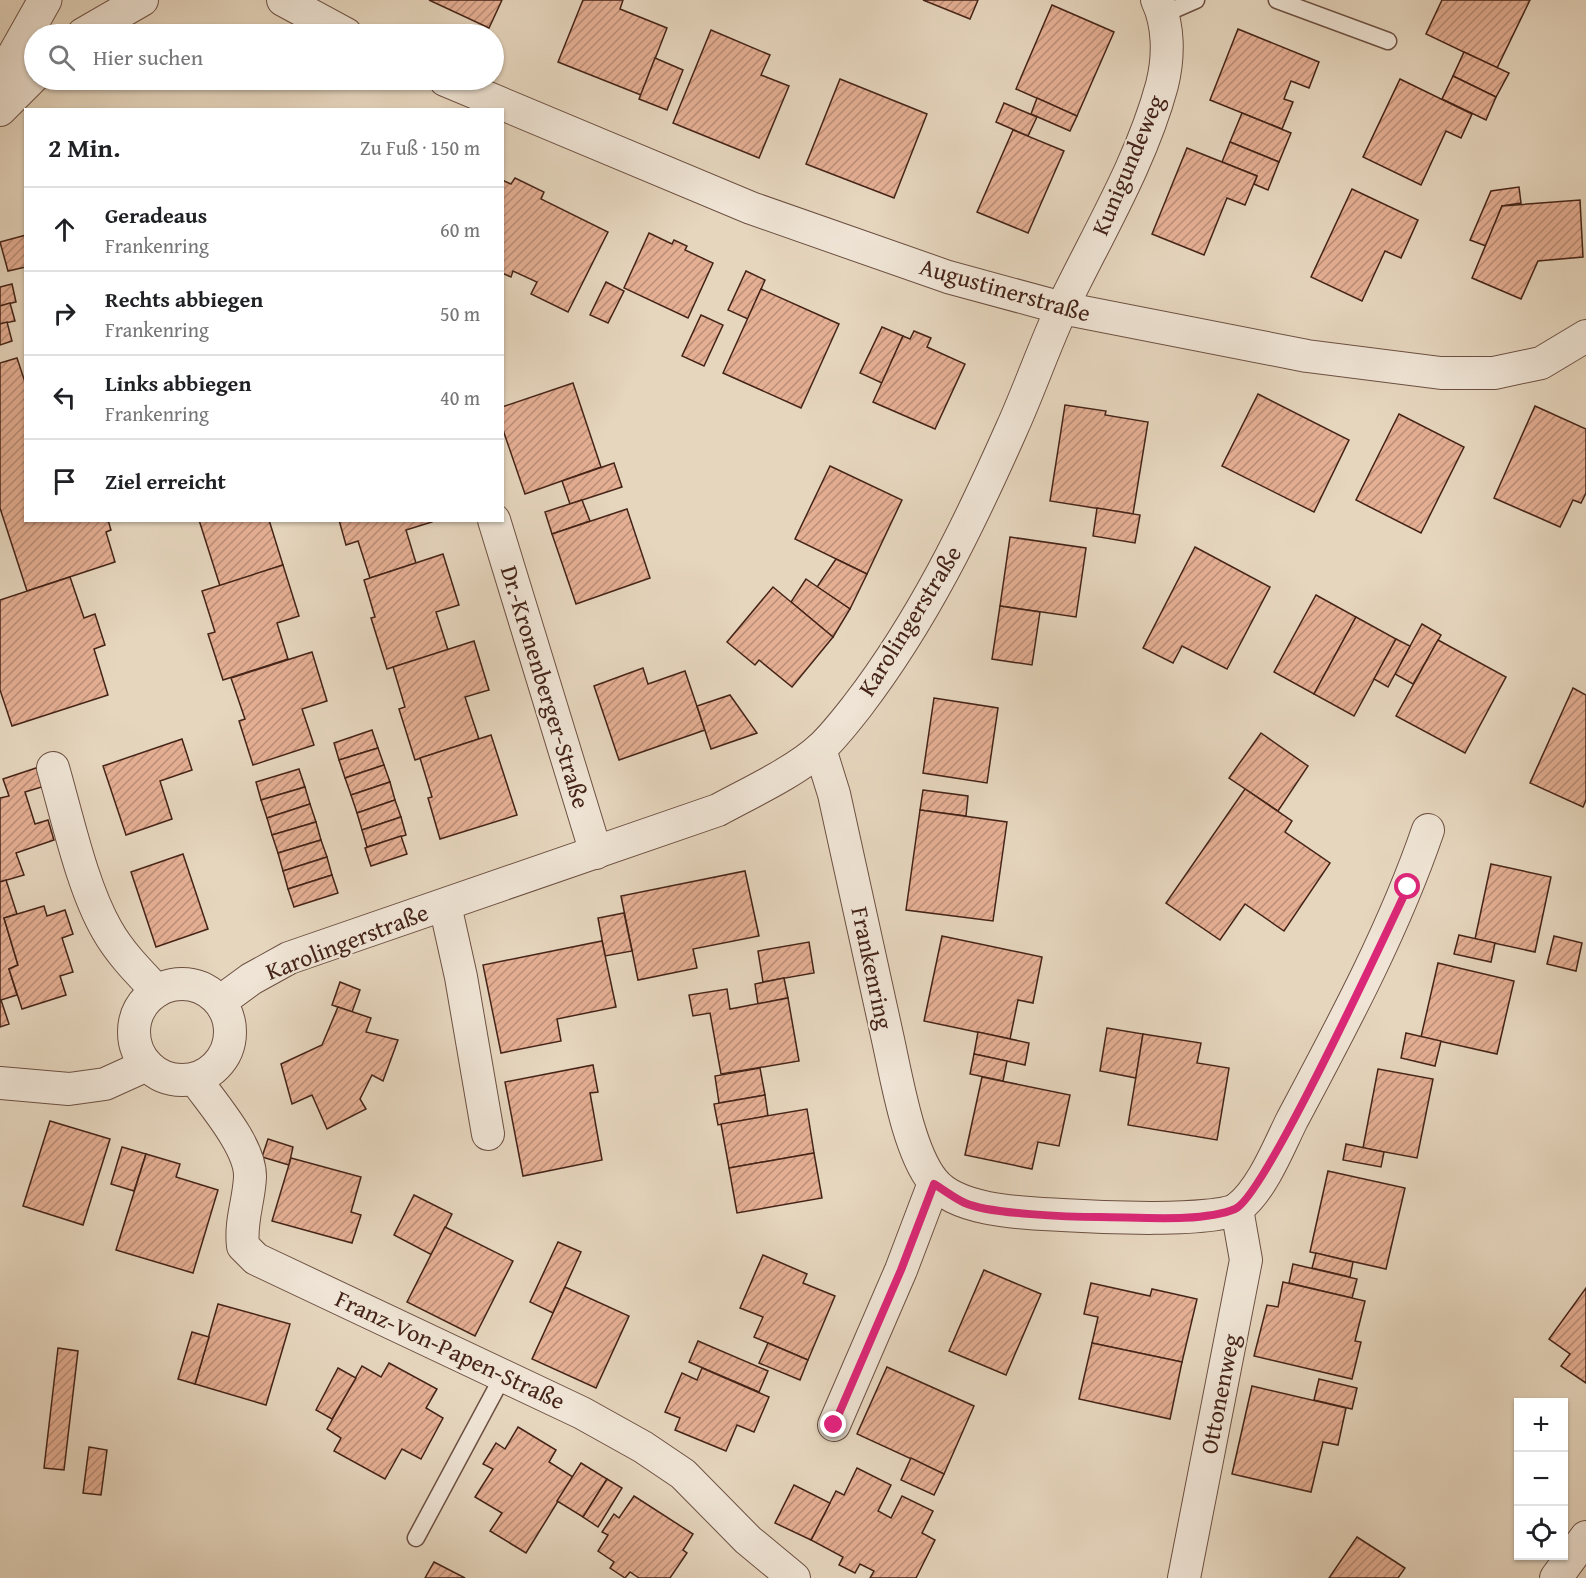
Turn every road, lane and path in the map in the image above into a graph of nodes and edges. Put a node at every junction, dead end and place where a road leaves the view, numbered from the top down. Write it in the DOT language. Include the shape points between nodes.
graph roads {
  1 [pos="45,0"];
  2 [pos="142,0"];
  3 [pos="283,0"];
  4 [pos="1196,0"];
  5 [pos="1277,0"];
  6 [pos="1161,7"];
  7 [pos="32,24"];
  8 [pos="100,24"];
  9 [pos="327,24"];
  10 [pos="24,37"];
  11 [pos="1388,41"];
  12 [pos="0,80"];
  13 [pos="24,86"];
  14 [pos="469,90"];
  15 [pos="0,110"];
  16 [pos="1062,308"];
  17 [pos="1586,336"];
  18 [pos="495,522"];
  19 [pos="820,749"];
  20 [pos="53,768"];
  21 [pos="1428,830"];
  22 [pos="596,853"];
  23 [pos="445,905"];
  24 [pos="156,991"];
  25 [pos="220,1001"];
  26 [pos="147,1065"];
  27 [pos="195,1079"];
  28 [pos="0,1083"];
  29 [pos="488,1134"];
  30 [pos="934,1184"];
  31 [pos="1237,1209"];
  32 [pos="503,1376"];
  33 [pos="834,1425"];
  34 [pos="1586,1537"];
  35 [pos="416,1538"];
  36 [pos="794,1578"];
  37 [pos="1184,1578"];
  38 [pos="1556,1578"];
  1 -- 7 [label="street"];
  2 -- 8 [label="street"];
  3 -- 9 [label="street"];
  4 -- 6 [label="lane, Kunigundeweg"];
  5 -- 11 [label="lane"];
  6 -- 16 [label="street, Kunigundeweg" via="1167,42 1162,83 1141,144"];
  10 -- 12 [label="street"];
  13 -- 15 [label="street"];
  14 -- 16 [label="street, Augustinerstraße" via="751,208 948,277"];
  16 -- 17 [label="street, Augustinerstraße" via="1307,356 1441,374 1494,374 1540,363"];
  16 -- 19 [label="street, Karolingerstraße" via="964,534 908,634 858,706"];
  18 -- 22 [label="street, Dr.-Kronenberger-Straße"];
  19 -- 22 [label="street, Karolingerstraße" via="718,810"];
  19 -- 30 [label="street, Frankenring" via="834,794 900,1092 920,1159"];
  20 -- 24 [label="street" via="93,901 123,954"];
  21 -- 31 [label="street" via="1408,887 1352,1008 1260,1181"];
  22 -- 23 [label="street, Karolingerstraße"];
  23 -- 25 [label="street, Karolingerstraße" via="289,958"];
  23 -- 29 [label="street, Karolingerstraße"];
  24 -- 25 [label="street" via="178,983 202,987"];
  24 -- 26 [label="street" via="141,1006 134,1026 136,1047"];
  25 -- 27 [label="street" via="231,1023 229,1047 216,1068"];
  26 -- 27 [label="street" via="160,1076"];
  26 -- 28 [label="street" via="105,1084 69,1089"];
  27 -- 32 [label="street, Franz-Von-Papen-Straße" via="243,1149 250,1175 240,1226 243,1246 256,1259"];
  30 -- 31 [label="street, Frankenring" via="966,1204 1018,1212 1092,1217 1204,1216"];
  30 -- 33 [label="street"];
  31 -- 37 [label="street, Ottonenweg" via="1246,1260"];
  32 -- 35 [label="lane"];
  32 -- 36 [label="street, Franz-Von-Papen-Straße" via="582,1413 683,1474 748,1540"];
  34 -- 38 [label="street"];
}
